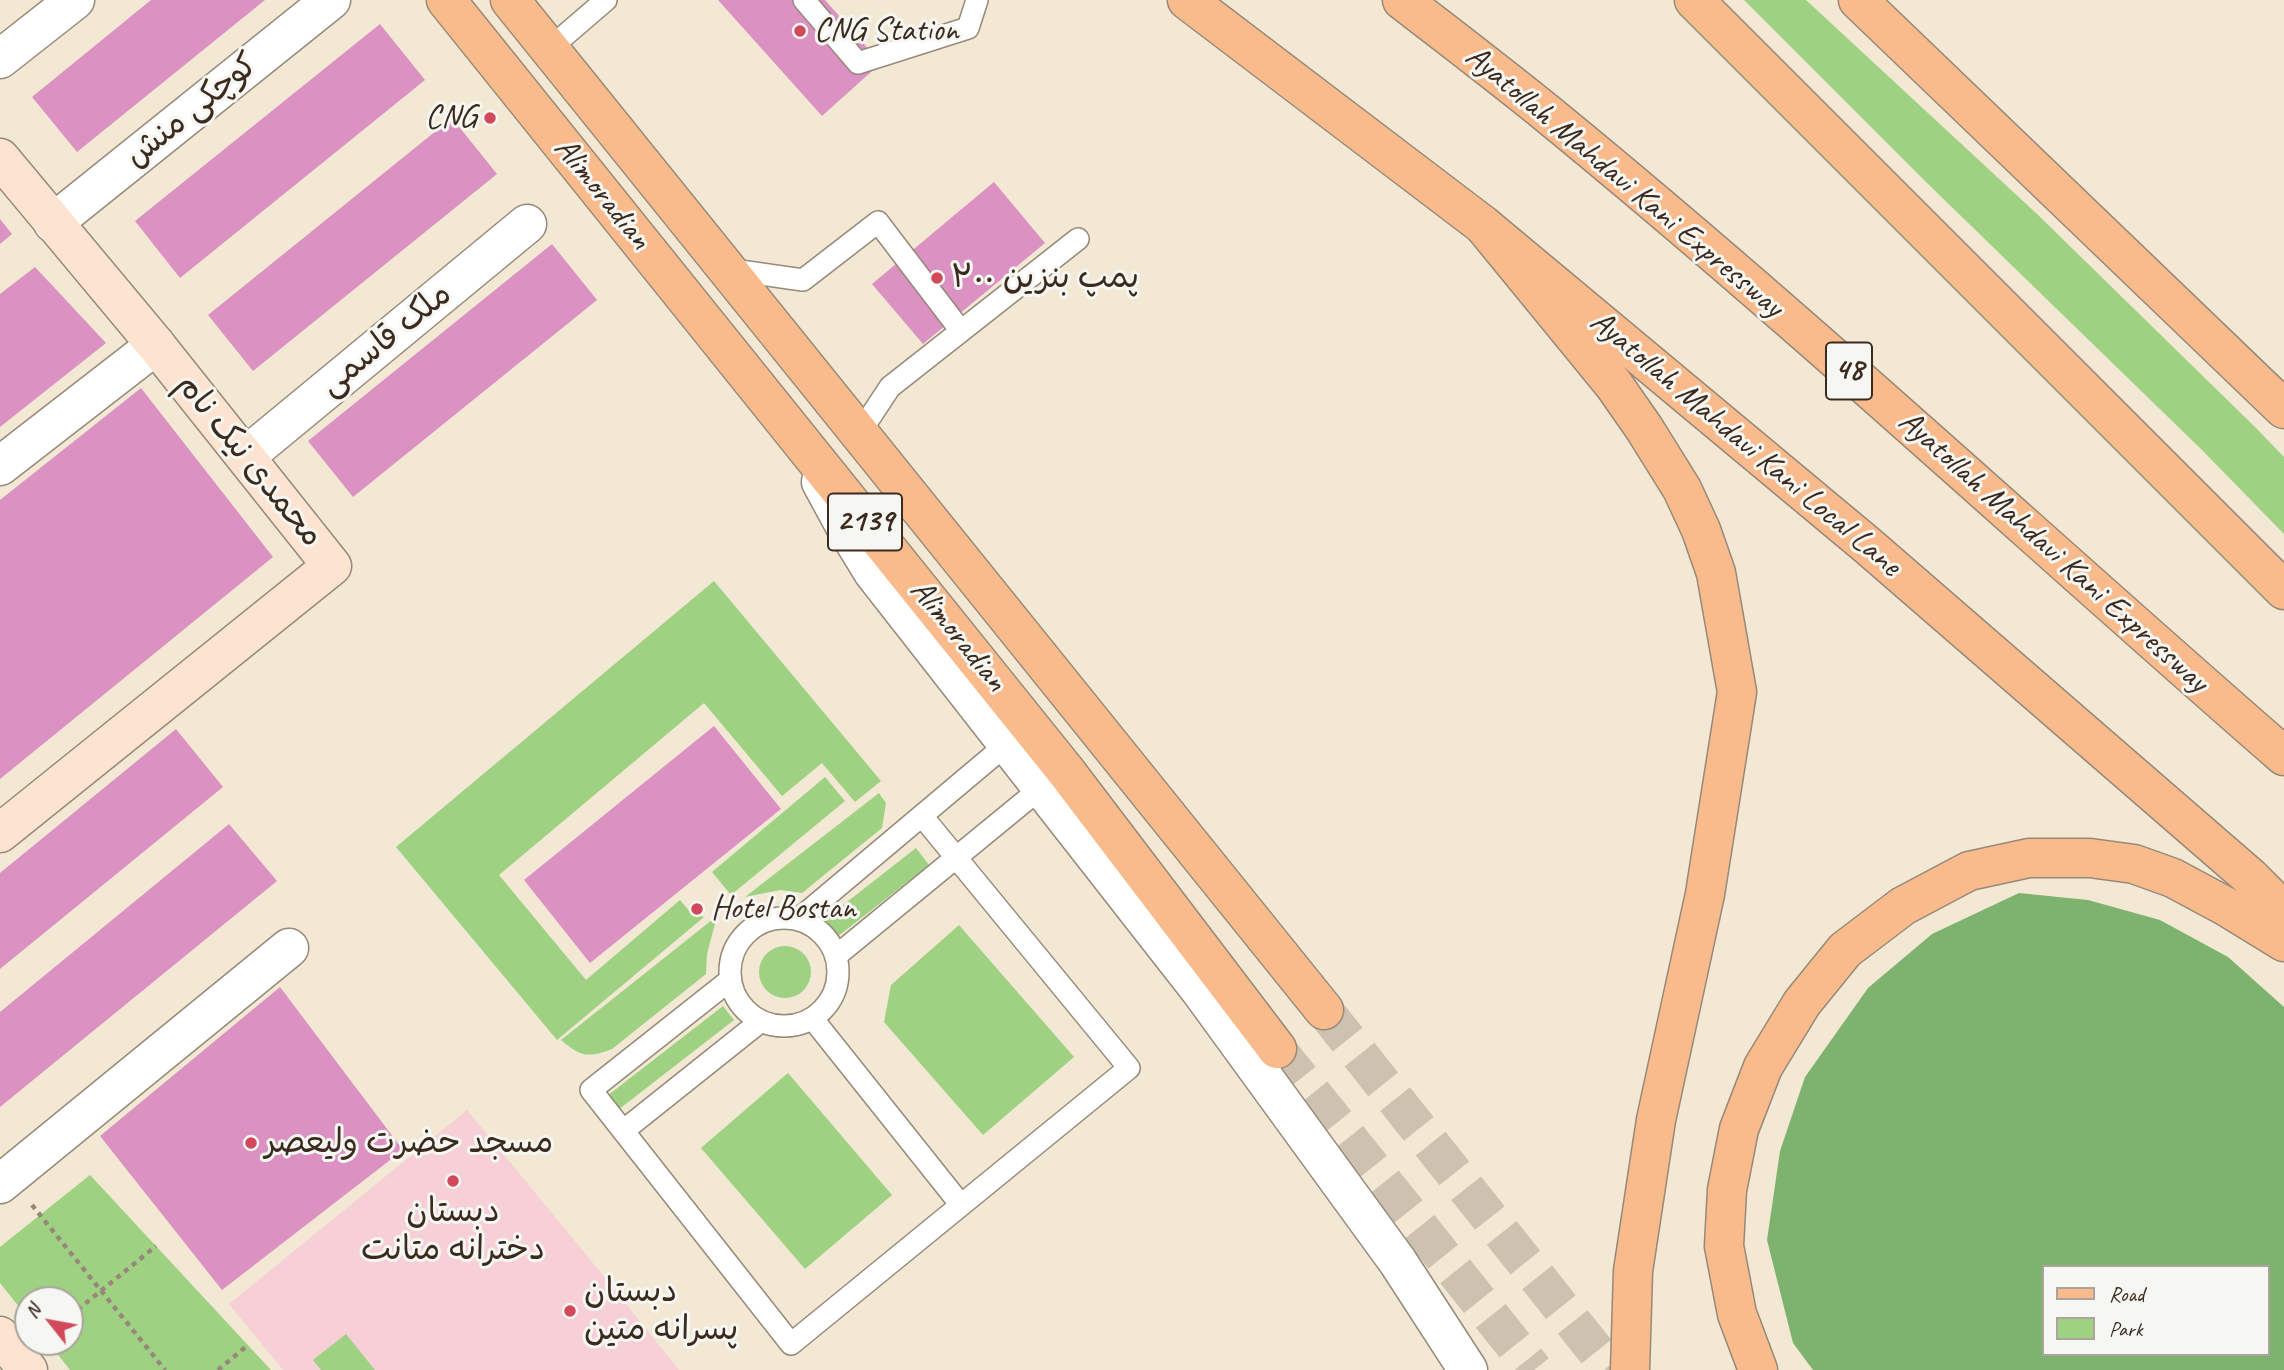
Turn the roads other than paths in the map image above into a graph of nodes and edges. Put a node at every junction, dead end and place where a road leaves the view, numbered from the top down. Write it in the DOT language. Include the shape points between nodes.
graph roads {
  1 [pos="75,0"];
  2 [pos="331,0"];
  3 [pos="446,0"];
  4 [pos="510,0"];
  5 [pos="606,0"];
  6 [pos="804,0"];
  7 [pos="977,0"];
  8 [pos="1187,0"];
  9 [pos="1402,0"];
  10 [pos="1694,0"];
  11 [pos="1858,0"];
  12 [pos="549,49"];
  13 [pos="0,59"];
  14 [pos="0,158"];
  15 [pos="53,223"];
  16 [pos="527,224"];
  17 [pos="1483,225"];
  18 [pos="1078,239"];
  19 [pos="726,269"];
  20 [pos="961,331"];
  21 [pos="156,345"];
  22 [pos="2284,409"];
  23 [pos="795,434"];
  24 [pos="859,434"];
  25 [pos="246,456"];
  26 [pos="0,466"];
  27 [pos="2284,590"];
  28 [pos="1007,744"];
  29 [pos="2284,756"];
  30 [pos="1041,788"];
  31 [pos="922,816"];
  32 [pos="0,833"];
  33 [pos="957,859"];
  34 [pos="2284,911"];
  35 [pos="799,919"];
  36 [pos="2284,942"];
  37 [pos="289,948"];
  38 [pos="836,956"];
  39 [pos="730,980"];
  40 [pos="1324,1010"];
  41 [pos="812,1018"];
  42 [pos="761,1021"];
  43 [pos="1277,1049"];
  44 [pos="623,1131"];
  45 [pos="4,1181"];
  46 [pos="961,1205"];
  47 [pos="0,1336"];
  48 [pos="28,1370"];
  49 [pos="1468,1370"];
  50 [pos="1630,1370"];
  51 [pos="1758,1370"];
  1 -- 13 [label="street"];
  2 -- 15 [label="street, کوچکی منش"];
  3 -- 23 [label="main road, Alimoradian / 2139"];
  4 -- 12 [label="main road, Alimoradian / 2139"];
  5 -- 12 [label="lane"];
  6 -- 7 [label="lane" via="858,63 968,29"];
  8 -- 17 [label="main road, Ayatollah Mahdavi Kani Local Lane"];
  9 -- 29 [label="main road, Ayatollah Mahdavi Kani Expressway / 48" via="1549,115 1815,341"];
  10 -- 27 [label="main road"];
  11 -- 22 [label="main road"];
  12 -- 19 [label="main road, Alimoradian / 2139"];
  14 -- 15 [label="street, محمدی نیک نام"];
  15 -- 21 [label="street, محمدی نیک نام"];
  16 -- 25 [label="street, ملک قاسمی"];
  17 -- 34 [label="main road, Ayatollah Mahdavi Kani Local Lane" via="1867,545"];
  17 -- 50 [label="main road" via="1614,385 1682,489 1716,573 1737,692 1705,894 1656,1120 1633,1271"];
  18 -- 20 [label="lane"];
  19 -- 20 [label="lane" via="803,279 878,222"];
  19 -- 24 [label="main road, Alimoradian / 2139"];
  20 -- 24 [label="lane" via="890,387"];
  21 -- 25 [label="street, محمدی نیک نام"];
  21 -- 26 [label="street"];
  23 -- 28 [label="street" via="873,572"];
  23 -- 43 [label="main road, Alimoradian / 2139" via="1065,770"];
  24 -- 40 [label="main road, Alimoradian / 2139"];
  25 -- 32 [label="street, محمدی نیک نام" via="332,566"];
  28 -- 30 [label="street"];
  28 -- 31 [label="lane"];
  30 -- 33 [label="lane"];
  30 -- 49 [label="street" via="1208,1001 1398,1262"];
  31 -- 33 [label="lane"];
  31 -- 35 [label="lane"];
  33 -- 38 [label="lane"];
  33 -- 46 [label="lane" via="1129,1068"];
  35 -- 38 [label="lane" via="816,927"];
  35 -- 39 [label="lane" via="763,921 748,931 737,945"];
  36 -- 51 [label="main road" via="2173,878 2134,864 2090,858 2029,859 1969,871 1903,906 1845,950 1802,1003 1763,1067 1739,1129 1727,1190 1724,1246 1737,1314"];
  37 -- 45 [label="street"];
  38 -- 41 [label="lane" via="834,992"];
  39 -- 42 [label="lane" via="746,1011"];
  39 -- 44 [label="lane" via="591,1090"];
  41 -- 42 [label="lane" via="778,1026"];
  41 -- 46 [label="lane"];
  42 -- 44 [label="lane"];
  44 -- 46 [label="lane" via="791,1344"];
  47 -- 48 [label="street"];
}
